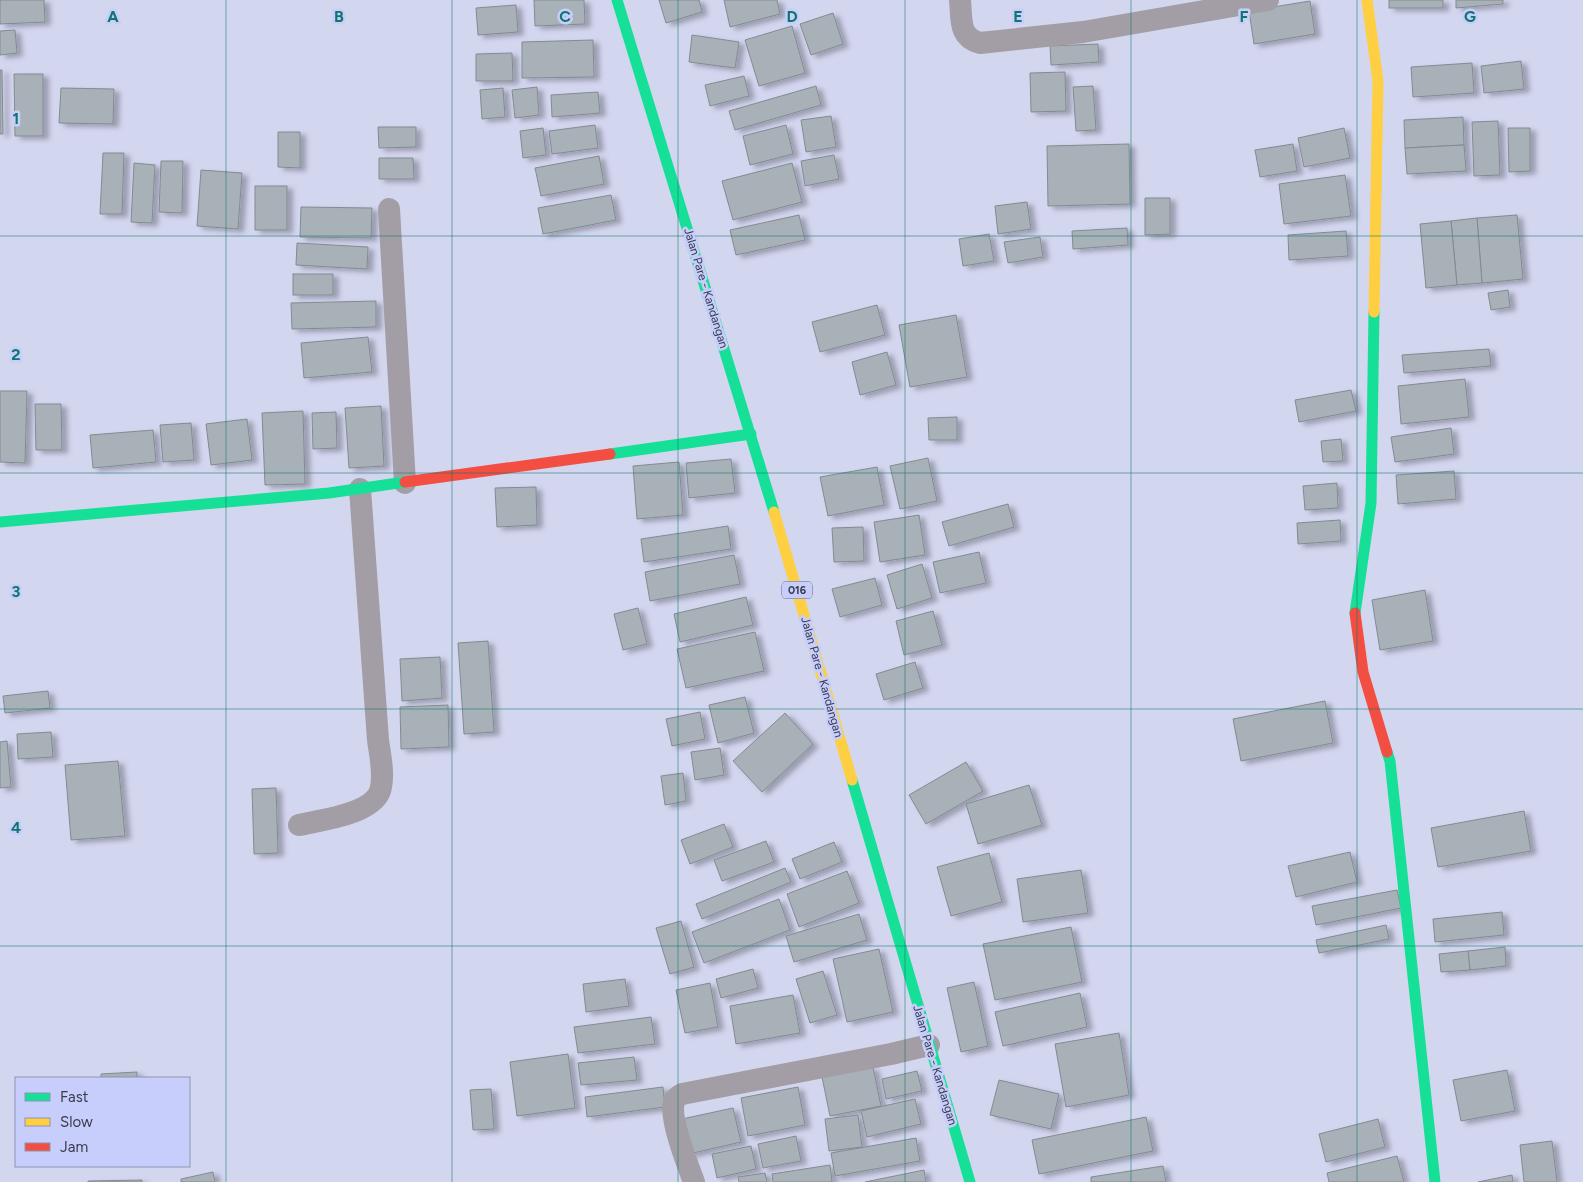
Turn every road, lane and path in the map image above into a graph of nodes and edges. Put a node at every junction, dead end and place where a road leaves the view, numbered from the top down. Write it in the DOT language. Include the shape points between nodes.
graph roads {
  1 [pos="617,0"];
  2 [pos="960,0"];
  3 [pos="1268,0"];
  4 [pos="1366,0"];
  5 [pos="389,209"];
  6 [pos="751,434"];
  7 [pos="405,483"];
  8 [pos="360,489"];
  9 [pos="0,522"];
  10 [pos="299,825"];
  11 [pos="929,1045"];
  12 [pos="694,1182"];
  13 [pos="970,1182"];
  14 [pos="1435,1182"];
  1 -- 6 [label="street, Jalan Pare - Kandangan / 016"];
  2 -- 3 [label="street" via="964,31 970,40 980,43 1083,32"];
  4 -- 14 [label="street" via="1378,81 1371,493 1355,614 1363,672 1390,761"];
  5 -- 7 [label="street"];
  6 -- 7 [label="street"];
  6 -- 11 [label="street, Jalan Pare - Kandangan / 016"];
  7 -- 8 [label="street"];
  8 -- 9 [label="street"];
  8 -- 10 [label="street" via="382,788 364,808"];
  11 -- 12 [label="street" via="682,1094 675,1100 673,1108 679,1140"];
  11 -- 13 [label="street, Jalan Pare - Kandangan / 016"];
}
